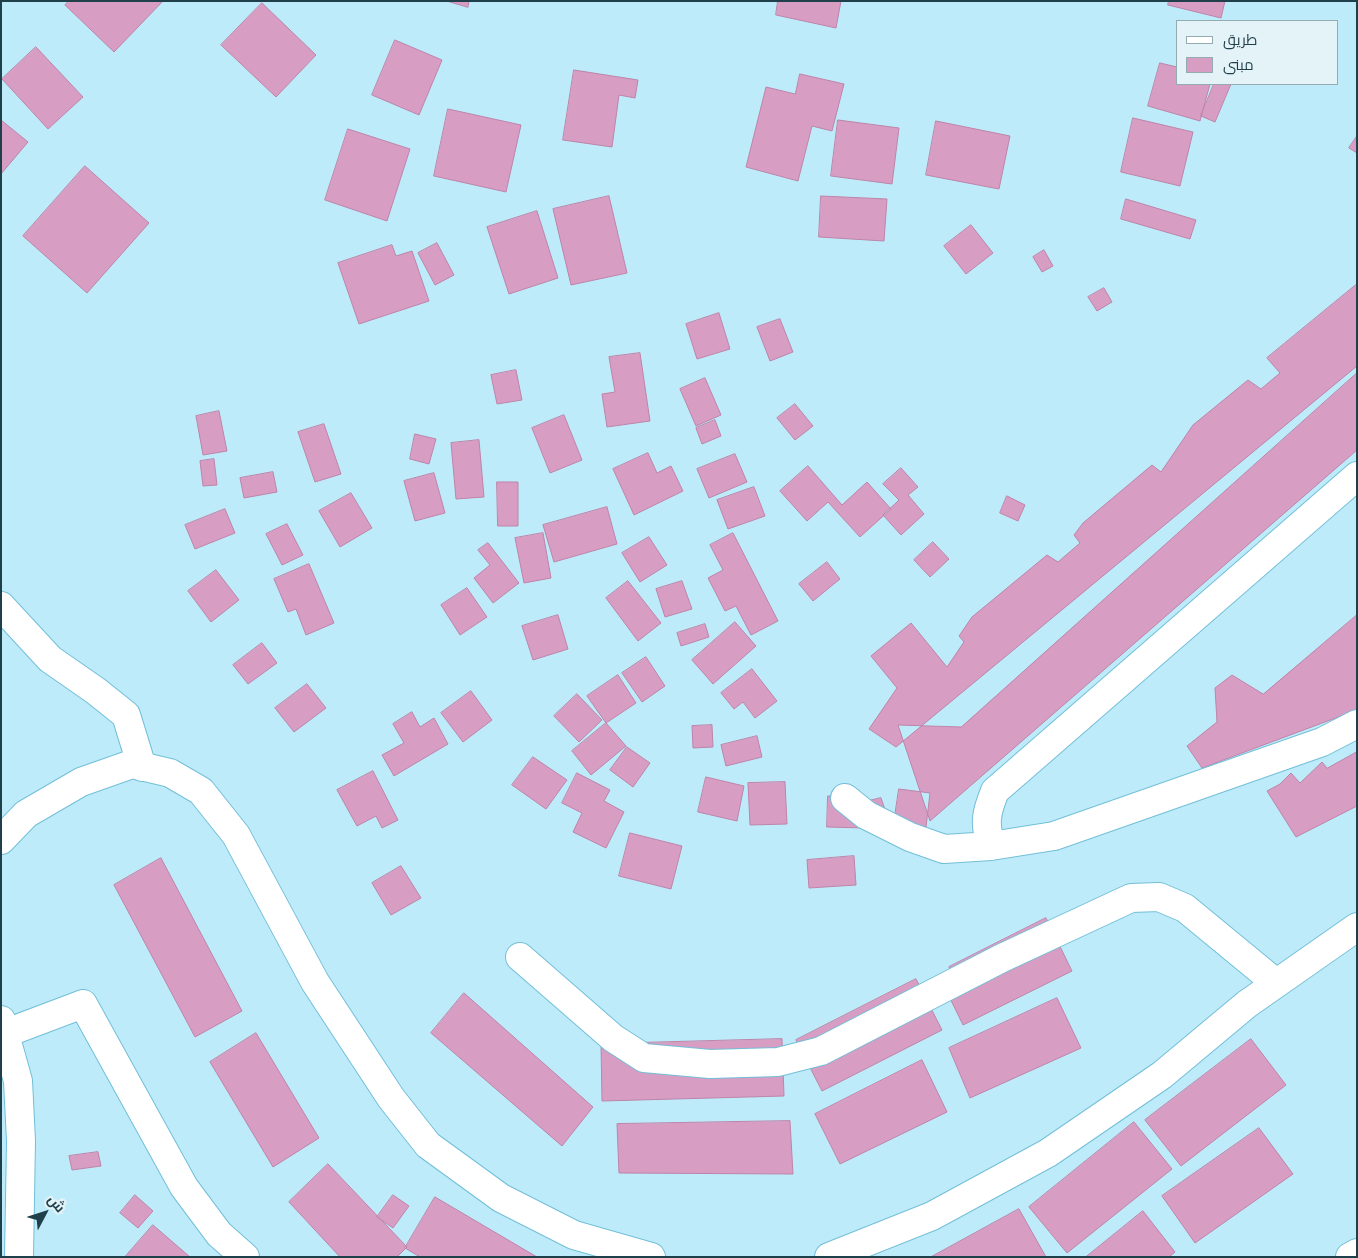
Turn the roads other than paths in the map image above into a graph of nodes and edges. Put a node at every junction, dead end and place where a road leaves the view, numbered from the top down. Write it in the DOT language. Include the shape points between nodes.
graph roads {
  1 [pos="1357,476"];
  2 [pos="1,606"];
  3 [pos="1357,724"];
  4 [pos="142,766"];
  5 [pos="845,798"];
  6 [pos="1,840"];
  7 [pos="991,846"];
  8 [pos="1357,927"];
  9 [pos="520,957"];
  10 [pos="1276,983"];
  11 [pos="3,1029"];
  12 [pos="1357,1253"];
  13 [pos="20,1257"];
  14 [pos="245,1257"];
  15 [pos="652,1257"];
  16 [pos="829,1257"];
  17 [pos="1350,1257"];
  1 -- 7 [label="street" via="995,791 987,811 986,828"];
  2 -- 4 [label="street" via="50,659 126,714"];
  3 -- 7 [label="street" via="1322,742 1054,836"];
  4 -- 6 [label="street" via="132,764 81,782 26,814"];
  4 -- 15 [label="street" via="170,773 201,791 236,835 315,982 390,1098 428,1145 501,1198 557,1227 574,1235"];
  5 -- 7 [label="street" via="866,815 910,837 944,849"];
  8 -- 10 [label="street"];
  9 -- 10 [label="street" via="613,1038 644,1058 710,1064 778,1062 822,1051 1002,958 1131,898 1159,897 1185,908"];
  10 -- 16 [label="street" via="1162,1075 1048,1152 932,1216"];
  11 -- 13 [label="street" via="18,1081"];
  11 -- 14 [label="street" via="83,1004 184,1187 219,1234"];
  12 -- 17 [label="street"];
}
